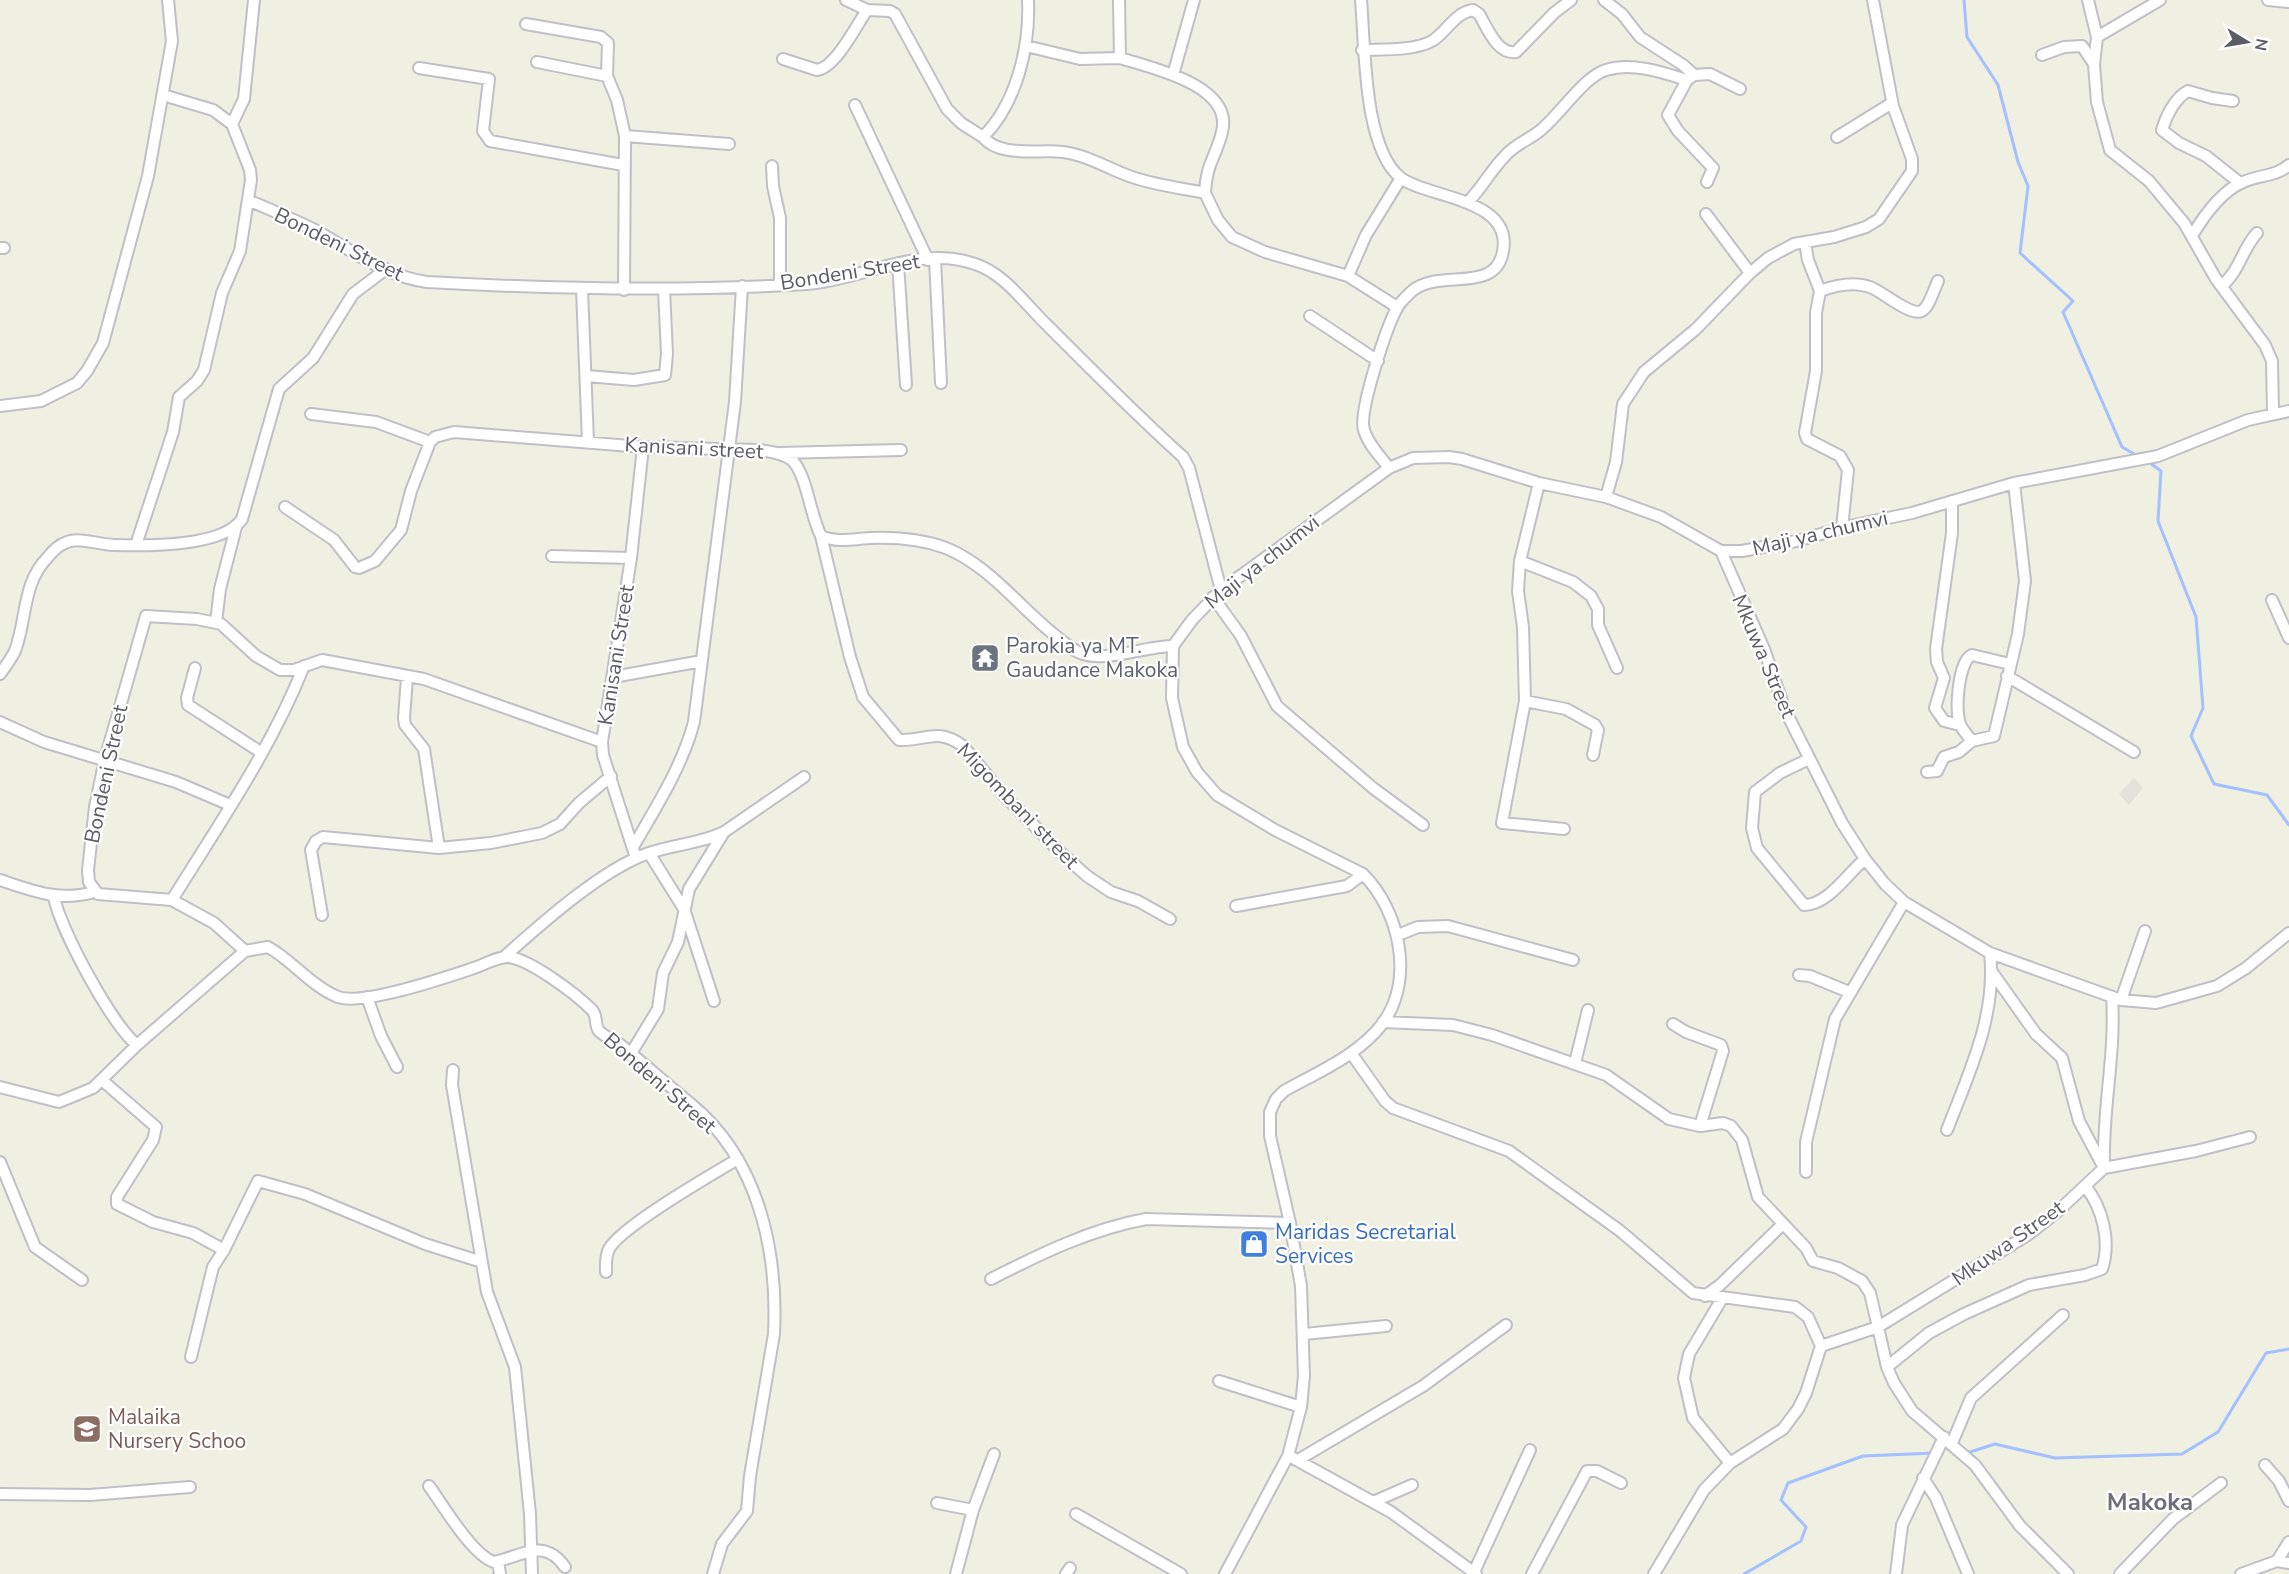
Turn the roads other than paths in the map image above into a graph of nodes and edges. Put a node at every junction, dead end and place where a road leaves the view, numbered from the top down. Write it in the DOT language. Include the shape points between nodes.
graph roads {
  1 [pos="168,0"];
  2 [pos="254,0"];
  3 [pos="846,0"];
  4 [pos="1028,0"];
  5 [pos="1119,0"];
  6 [pos="1194,0"];
  7 [pos="1361,0"];
  8 [pos="1571,0"];
  9 [pos="1604,0"];
  10 [pos="1873,0"];
  11 [pos="2088,0"];
  12 [pos="2160,0"];
  13 [pos="2268,0"];
  14 [pos="2289,2"];
  15 [pos="867,10"];
  16 [pos="526,24"];
  17 [pos="2097,38"];
  18 [pos="1026,46"];
  19 [pos="1362,50"];
  20 [pos="2042,55"];
  21 [pos="783,58"];
  22 [pos="1120,58"];
  23 [pos="537,62"];
  24 [pos="2094,65"];
  25 [pos="419,68"];
  26 [pos="1173,75"];
  27 [pos="607,76"];
  28 [pos="1690,78"];
  29 [pos="1740,88"];
  30 [pos="163,95"];
  31 [pos="2233,101"];
  32 [pos="1892,103"];
  33 [pos="855,105"];
  34 [pos="232,124"];
  35 [pos="624,136"];
  36 [pos="983,137"];
  37 [pos="1837,137"];
  38 [pos="729,144"];
  39 [pos="623,165"];
  40 [pos="2289,165"];
  41 [pos="772,166"];
  42 [pos="1401,178"];
  43 [pos="1707,182"];
  44 [pos="2240,183"];
  45 [pos="1205,193"];
  46 [pos="248,200"];
  47 [pos="1468,202"];
  48 [pos="1706,214"];
  49 [pos="2257,233"];
  50 [pos="2193,234"];
  51 [pos="1805,242"];
  52 [pos="932,260"];
  53 [pos="898,263"];
  54 [pos="386,269"];
  55 [pos="1750,273"];
  56 [pos="1348,276"];
  57 [pos="1938,281"];
  58 [pos="780,285"];
  59 [pos="742,286"];
  60 [pos="2221,286"];
  61 [pos="582,289"];
  62 [pos="664,289"];
  63 [pos="624,290"];
  64 [pos="1820,291"];
  65 [pos="1397,307"];
  66 [pos="1310,316"];
  67 [pos="1378,361"];
  68 [pos="586,376"];
  69 [pos="941,384"];
  70 [pos="906,385"];
  71 [pos="0,406"];
  72 [pos="2289,411"];
  73 [pos="2273,412"];
  74 [pos="311,414"];
  75 [pos="430,442"];
  76 [pos="588,442"];
  77 [pos="643,447"];
  78 [pos="729,449"];
  79 [pos="901,450"];
  80 [pos="779,453"];
  81 [pos="1389,468"];
  82 [pos="1539,483"];
  83 [pos="2014,483"];
  84 [pos="1606,497"];
  85 [pos="1952,501"];
  86 [pos="285,507"];
  87 [pos="236,527"];
  88 [pos="1842,528"];
  89 [pos="821,536"];
  90 [pos="136,545"];
  91 [pos="1721,551"];
  92 [pos="552,556"];
  93 [pos="631,558"];
  94 [pos="1520,561"];
  95 [pos="1217,593"];
  96 [pos="2272,600"];
  97 [pos="216,622"];
  98 [pos="2289,638"];
  99 [pos="1173,646"];
  100 [pos="702,661"];
  101 [pos="2010,664"];
  102 [pos="304,666"];
  103 [pos="195,668"];
  104 [pos="1617,668"];
  105 [pos="0,674"];
  106 [pos="2007,676"];
  107 [pos="407,677"];
  108 [pos="613,677"];
  109 [pos="1525,700"];
  110 [pos="0,722"];
  111 [pos="1960,725"];
  112 [pos="1972,741"];
  113 [pos="602,742"];
  114 [pos="2134,752"];
  115 [pos="262,753"];
  116 [pos="1593,755"];
  117 [pos="105,759"];
  118 [pos="1809,759"];
  119 [pos="1927,772"];
  120 [pos="611,776"];
  121 [pos="804,777"];
  122 [pos="230,805"];
  123 [pos="1423,825"];
  124 [pos="1564,829"];
  125 [pos="724,832"];
  126 [pos="439,848"];
  127 [pos="635,853"];
  128 [pos="649,853"];
  129 [pos="1865,859"];
  130 [pos="1363,874"];
  131 [pos="0,880"];
  132 [pos="94,892"];
  133 [pos="54,897"];
  134 [pos="172,900"];
  135 [pos="1904,902"];
  136 [pos="1236,906"];
  137 [pos="684,909"];
  138 [pos="322,915"];
  139 [pos="1170,919"];
  140 [pos="2145,931"];
  141 [pos="2289,933"];
  142 [pos="1398,935"];
  143 [pos="245,951"];
  144 [pos="1990,953"];
  145 [pos="504,957"];
  146 [pos="1573,960"];
  147 [pos="1992,972"];
  148 [pos="1799,975"];
  149 [pos="1849,992"];
  150 [pos="367,997"];
  151 [pos="2117,998"];
  152 [pos="714,1001"];
  153 [pos="1588,1010"];
  154 [pos="1383,1022"];
  155 [pos="1673,1024"];
  156 [pos="137,1045"];
  157 [pos="1351,1053"];
  158 [pos="630,1054"];
  159 [pos="1575,1063"];
  160 [pos="397,1068"];
  161 [pos="453,1070"];
  162 [pos="103,1081"];
  163 [pos="0,1087"];
  164 [pos="1701,1126"];
  165 [pos="1947,1130"];
  166 [pos="2250,1137"];
  167 [pos="738,1159"];
  168 [pos="0,1162"];
  169 [pos="2104,1168"];
  170 [pos="1806,1172"];
  171 [pos="2085,1186"];
  172 [pos="1290,1223"];
  173 [pos="1784,1224"];
  174 [pos="225,1250"];
  175 [pos="482,1262"];
  176 [pos="606,1272"];
  177 [pos="991,1279"];
  178 [pos="82,1280"];
  179 [pos="1705,1296"];
  180 [pos="1723,1297"];
  181 [pos="2063,1315"];
  182 [pos="1506,1325"];
  183 [pos="1386,1326"];
  184 [pos="1878,1328"];
  185 [pos="1304,1334"];
  186 [pos="1821,1346"];
  187 [pos="191,1357"];
  188 [pos="1887,1367"];
  189 [pos="1219,1381"];
  190 [pos="1301,1407"];
  191 [pos="1948,1440"];
  192 [pos="1530,1450"];
  193 [pos="994,1454"];
  194 [pos="1293,1458"];
  195 [pos="1730,1463"];
  196 [pos="2265,1465"];
  197 [pos="1923,1478"];
  198 [pos="1621,1483"];
  199 [pos="2221,1483"];
  200 [pos="1412,1485"];
  201 [pos="429,1486"];
  202 [pos="190,1487"];
  203 [pos="0,1494"];
  204 [pos="2289,1500"];
  205 [pos="1372,1502"];
  206 [pos="937,1503"];
  207 [pos="973,1510"];
  208 [pos="1076,1514"];
  209 [pos="2289,1542"];
  210 [pos="531,1552"];
  211 [pos="498,1561"];
  212 [pos="2283,1562"];
  213 [pos="565,1567"];
  214 [pos="1475,1573"];
  215 [pos="500,1574"];
  216 [pos="532,1574"];
  217 [pos="713,1574"];
  218 [pos="956,1574"];
  219 [pos="1181,1574"];
  220 [pos="1225,1574"];
  221 [pos="1532,1574"];
  222 [pos="1654,1574"];
  223 [pos="1896,1574"];
  224 [pos="1968,1574"];
  225 [pos="2068,1574"];
  226 [pos="2120,1574"];
  227 [pos="2241,1574"];
  1 -- 30 [label="street" via="172,41"];
  2 -- 34 [label="street" via="244,99"];
  3 -- 15 [label="street"];
  4 -- 18 [label="street"];
  5 -- 22 [label="street"];
  6 -- 26 [label="street"];
  7 -- 19 [label="street"];
  8 -- 19 [label="street" via="1515,52 1500,49 1473,10 1455,18 1433,40 1412,46"];
  9 -- 28 [label="street" via="1630,22 1640,37 1683,65"];
  10 -- 32 [label="street"];
  11 -- 17 [label="street"];
  12 -- 17 [label="street"];
  13 -- 14 [label="street"];
  15 -- 21 [label="street" via="834,60 823,69"];
  15 -- 36 [label="street" via="895,14 947,109"];
  16 -- 27 [label="street" via="606,39"];
  17 -- 24 [label="street"];
  18 -- 22 [label="street" via="1080,59"];
  18 -- 36 [label="street" via="1007,100"];
  19 -- 42 [label="street" via="1374,124 1384,155"];
  20 -- 24 [label="street" via="2082,46"];
  22 -- 26 [label="street"];
  23 -- 27 [label="street"];
  24 -- 50 [label="street" via="2100,120 2110,150 2149,181"];
  25 -- 39 [label="street" via="489,79 483,131 489,141"];
  26 -- 45 [label="street" via="1203,90 1219,107 1223,118 1222,132 1205,172"];
  27 -- 35 [label="street" via="617,100"];
  28 -- 29 [label="street" via="1718,76"];
  28 -- 43 [label="street" via="1668,115 1713,168"];
  28 -- 47 [label="street" via="1653,69 1603,70 1580,88 1540,131 1507,153"];
  30 -- 34 [label="street" via="213,110"];
  30 -- 71 [label="street" via="148,176 103,343 77,383 41,401"];
  31 -- 44 [label="street" via="2188,91 2168,115 2162,130 2206,156"];
  32 -- 37 [label="street"];
  32 -- 51 [label="street" via="1912,159 1912,171 1879,219 1834,237"];
  33 -- 52 [label="street"];
  34 -- 46 [label="street" via="250,170"];
  35 -- 38 [label="street"];
  35 -- 39 [label="street"];
  36 -- 45 [label="street" via="993,146 1008,150 1065,152 1133,178"];
  39 -- 63 [label="street"];
  40 -- 44 [label="street"];
  41 -- 58 [label="street" via="780,218"];
  42 -- 47 [label="street"];
  42 -- 56 [label="street" via="1366,235"];
  44 -- 50 [label="street" via="2213,207"];
  45 -- 56 [label="street" via="1218,220 1232,237 1265,252"];
  46 -- 54 [label="street, Bondeni Street" via="313,229"];
  46 -- 90 [label="street" via="240,251 222,293 204,370 178,398 172,432"];
  47 -- 65 [label="street" via="1489,214 1500,231 1504,249 1500,265 1482,277 1436,280 1422,285"];
  48 -- 55 [label="street"];
  49 -- 60 [label="street" via="2247,244 2235,273"];
  50 -- 60 [label="street"];
  51 -- 55 [label="street" via="1783,249"];
  51 -- 64 [label="street"];
  52 -- 53 [label="street, Bondeni Street"];
  52 -- 69 [label="street"];
  52 -- 95 [label="street, Bondeni Street" via="977,264 999,278 1183,457 1189,468"];
  53 -- 58 [label="street, Bondeni Street" via="847,277"];
  53 -- 70 [label="street"];
  54 -- 61 [label="street, Bondeni Street" via="427,282"];
  54 -- 87 [label="street" via="353,294 312,358 279,389 245,509"];
  55 -- 84 [label="street" via="1696,329 1644,372 1628,393"];
  56 -- 65 [label="street"];
  57 -- 64 [label="street" via="1923,310 1918,312 1911,312 1869,286 1845,284"];
  58 -- 59 [label="street, Bondeni Street"];
  59 -- 62 [label="street, Bondeni Street"];
  59 -- 78 [label="street"];
  60 -- 73 [label="street" via="2270,353"];
  61 -- 63 [label="street, Bondeni Street"];
  61 -- 68 [label="street"];
  62 -- 63 [label="street, Bondeni Street"];
  62 -- 68 [label="street" via="665,375 634,380"];
  64 -- 88 [label="street" via="1816,371 1805,433 1807,439 1840,456 1848,470"];
  65 -- 67 [label="street"];
  66 -- 67 [label="street"];
  67 -- 81 [label="street" via="1363,428"];
  68 -- 76 [label="street"];
  72 -- 73 [label="street, Maji ya chumvi"];
  73 -- 83 [label="street, Maji ya chumvi" via="2207,434 2158,456"];
  74 -- 75 [label="street" via="376,422"];
  75 -- 76 [label="street, Kanisani street" via="454,432"];
  75 -- 86 [label="street" via="400,530 372,563 355,567 334,540"];
  76 -- 77 [label="street, Kanisani street"];
  77 -- 78 [label="street, Kanisani street"];
  77 -- 93 [label="street, Kanisani Street"];
  78 -- 80 [label="street, Kanisani street"];
  78 -- 100 [label="street"];
  79 -- 80 [label="street"];
  80 -- 89 [label="street, Kanisani street" via="792,460 800,473"];
  81 -- 82 [label="street, Maji ya chumvi" via="1413,458 1449,457"];
  81 -- 95 [label="street, Maji ya chumvi"];
  82 -- 84 [label="street, Maji ya chumvi"];
  82 -- 94 [label="street"];
  83 -- 85 [label="street, Maji ya chumvi"];
  83 -- 101 [label="street" via="2025,581"];
  84 -- 91 [label="street, Maji ya chumvi" via="1661,517"];
  85 -- 88 [label="street, Maji ya chumvi"];
  85 -- 111 [label="street" via="1952,532 1936,650 1944,678 1935,708 1944,721"];
  87 -- 90 [label="street" via="196,540"];
  87 -- 97 [label="street"];
  88 -- 91 [label="street, Maji ya chumvi" via="1763,549"];
  89 -- 99 [label="street" via="840,541 908,539 947,549 996,581 1048,630 1083,654 1109,655"];
  89 -- 139 [label="street, Migombani street" via="862,697 881,722 899,740 950,736 1031,823 1088,876 1111,892 1138,901"];
  90 -- 105 [label="street" via="74,540 46,558 31,583 15,650"];
  91 -- 118 [label="street, Mkuwa Street" via="1764,649 1785,710"];
  92 -- 93 [label="street"];
  93 -- 108 [label="street, Kanisani Street"];
  94 -- 104 [label="street" via="1573,582 1591,596 1598,609 1598,626"];
  94 -- 109 [label="street" via="1518,591"];
  95 -- 99 [label="street, Maji ya chumvi"];
  95 -- 123 [label="street" via="1277,706"];
  96 -- 98 [label="street"];
  97 -- 102 [label="street" via="276,669 289,671"];
  97 -- 117 [label="street, Bondeni Street" via="147,616"];
  99 -- 130 [label="street" via="1172,698 1184,747 1197,772 1217,795 1275,830"];
  100 -- 108 [label="street"];
  100 -- 127 [label="street" via="688,743"];
  101 -- 106 [label="street"];
  101 -- 111 [label="street" via="1968,657 1958,681"];
  102 -- 107 [label="street" via="322,660"];
  102 -- 115 [label="street"];
  103 -- 115 [label="street" via="188,705"];
  106 -- 112 [label="street" via="1994,736"];
  106 -- 114 [label="street"];
  107 -- 113 [label="street" via="424,679"];
  107 -- 126 [label="street" via="405,725 424,749"];
  108 -- 113 [label="street, Kanisani Street"];
  109 -- 116 [label="street" via="1566,709 1595,725 1598,730"];
  109 -- 124 [label="street" via="1502,823"];
  110 -- 117 [label="street" via="45,742"];
  111 -- 112 [label="street"];
  112 -- 119 [label="street" via="1959,752 1944,757 1937,771"];
  113 -- 120 [label="street, Kanisani Street"];
  115 -- 122 [label="street"];
  117 -- 122 [label="street"];
  117 -- 132 [label="street, Bondeni Street" via="94,807 88,863"];
  118 -- 129 [label="street, Mkuwa Street"];
  118 -- 129 [label="street" via="1780,773 1755,792 1752,828 1757,848 1804,905 1821,901"];
  120 -- 126 [label="street" via="554,829 491,843"];
  120 -- 127 [label="street, Kanisani Street"];
  121 -- 125 [label="street"];
  122 -- 134 [label="street"];
  125 -- 128 [label="street"];
  125 -- 137 [label="street" via="689,890"];
  126 -- 138 [label="street" via="332,836 316,841 311,850"];
  127 -- 128 [label="street"];
  127 -- 145 [label="street"];
  128 -- 137 [label="street"];
  129 -- 135 [label="street, Mkuwa Street"];
  130 -- 136 [label="street" via="1347,886"];
  130 -- 142 [label="street" via="1389,913"];
  131 -- 133 [label="street"];
  132 -- 133 [label="street"];
  132 -- 134 [label="street"];
  133 -- 156 [label="street" via="71,944 122,1031"];
  134 -- 143 [label="street" via="219,926"];
  135 -- 144 [label="street, Mkuwa Street"];
  135 -- 149 [label="street"];
  137 -- 152 [label="street"];
  137 -- 158 [label="street" via="678,942 663,973 654,1018"];
  140 -- 151 [label="street"];
  141 -- 151 [label="street, Mkuwa Street" via="2217,986 2156,1003"];
  142 -- 146 [label="street" via="1418,927 1448,926"];
  142 -- 154 [label="street" via="1396,992"];
  143 -- 150 [label="street" via="268,947 320,988 341,998"];
  143 -- 156 [label="street"];
  144 -- 147 [label="street"];
  144 -- 151 [label="street, Mkuwa Street"];
  145 -- 150 [label="street"];
  145 -- 158 [label="street, Bondeni Street" via="523,962 565,988 593,1010 599,1031"];
  147 -- 165 [label="street" via="1984,1026"];
  147 -- 169 [label="street" via="2036,1034 2062,1058 2079,1121"];
  148 -- 149 [label="street"];
  149 -- 170 [label="street" via="1835,1019 1815,1099 1806,1142"];
  150 -- 160 [label="street"];
  151 -- 169 [label="street" via="2103,1137"];
  153 -- 159 [label="street"];
  154 -- 157 [label="street"];
  154 -- 159 [label="street" via="1453,1025"];
  155 -- 164 [label="street" via="1721,1045 1723,1051"];
  156 -- 162 [label="street"];
  157 -- 172 [label="street" via="1284,1091 1270,1112 1270,1136"];
  157 -- 179 [label="street" via="1393,1108 1509,1151 1638,1245 1685,1287"];
  158 -- 167 [label="street, Bondeni Street" via="715,1126"];
  159 -- 164 [label="street" via="1614,1081 1669,1119"];
  161 -- 175 [label="street" via="452,1085"];
  162 -- 163 [label="street" via="59,1102"];
  162 -- 174 [label="street" via="156,1127 153,1140 116,1203"];
  164 -- 173 [label="street" via="1723,1123 1738,1131 1754,1190"];
  166 -- 169 [label="street"];
  167 -- 176 [label="street" via="616,1239 607,1255"];
  167 -- 217 [label="street, Bondeni Street" via="761,1212 770,1251 775,1283 774,1334 747,1511 722,1544"];
  168 -- 178 [label="street" via="35,1247"];
  169 -- 171 [label="street, Mkuwa Street"];
  171 -- 184 [label="street, Mkuwa Street" via="2029,1234"];
  171 -- 188 [label="street" via="2101,1213 2105,1250 2102,1269 2029,1285 1964,1314 1929,1333"];
  172 -- 177 [label="street" via="1146,1219 1124,1223 1073,1240"];
  172 -- 185 [label="street" via="1301,1286"];
  173 -- 179 [label="street"];
  173 -- 184 [label="street" via="1814,1261 1862,1281 1870,1293"];
  174 -- 175 [label="street" via="255,1184 261,1180"];
  174 -- 187 [label="street" via="213,1268"];
  175 -- 210 [label="street" via="487,1293 515,1367"];
  179 -- 180 [label="street"];
  180 -- 186 [label="street" via="1795,1307 1808,1317"];
  180 -- 195 [label="street" via="1689,1354 1684,1378 1693,1418"];
  181 -- 191 [label="street" via="1974,1395"];
  182 -- 194 [label="street" via="1414,1392"];
  183 -- 185 [label="street"];
  184 -- 186 [label="street, Mkuwa Street"];
  184 -- 188 [label="street"];
  185 -- 190 [label="street"];
  186 -- 195 [label="street" via="1806,1394 1784,1429"];
  188 -- 191 [label="street" via="1912,1411"];
  189 -- 190 [label="street"];
  190 -- 194 [label="street"];
  191 -- 197 [label="street"];
  191 -- 225 [label="street" via="1990,1483 2020,1526"];
  192 -- 214 [label="street"];
  193 -- 207 [label="street"];
  194 -- 205 [label="street"];
  194 -- 220 [label="street"];
  195 -- 222 [label="street" via="1704,1490"];
  196 -- 204 [label="street"];
  197 -- 223 [label="street" via="1902,1526"];
  197 -- 224 [label="street" via="1936,1498"];
  198 -- 221 [label="street" via="1597,1471 1587,1471"];
  199 -- 226 [label="street" via="2173,1519"];
  200 -- 205 [label="street"];
  201 -- 211 [label="street" via="483,1556"];
  202 -- 203 [label="street" via="90,1495"];
  205 -- 214 [label="street"];
  206 -- 207 [label="street"];
  207 -- 218 [label="street"];
  208 -- 219 [label="street"];
  209 -- 212 [label="street"];
  210 -- 211 [label="street"];
  210 -- 213 [label="street" via="552,1552"];
  210 -- 216 [label="street"];
  211 -- 215 [label="street"];
  212 -- 227 [label="street"];
}
